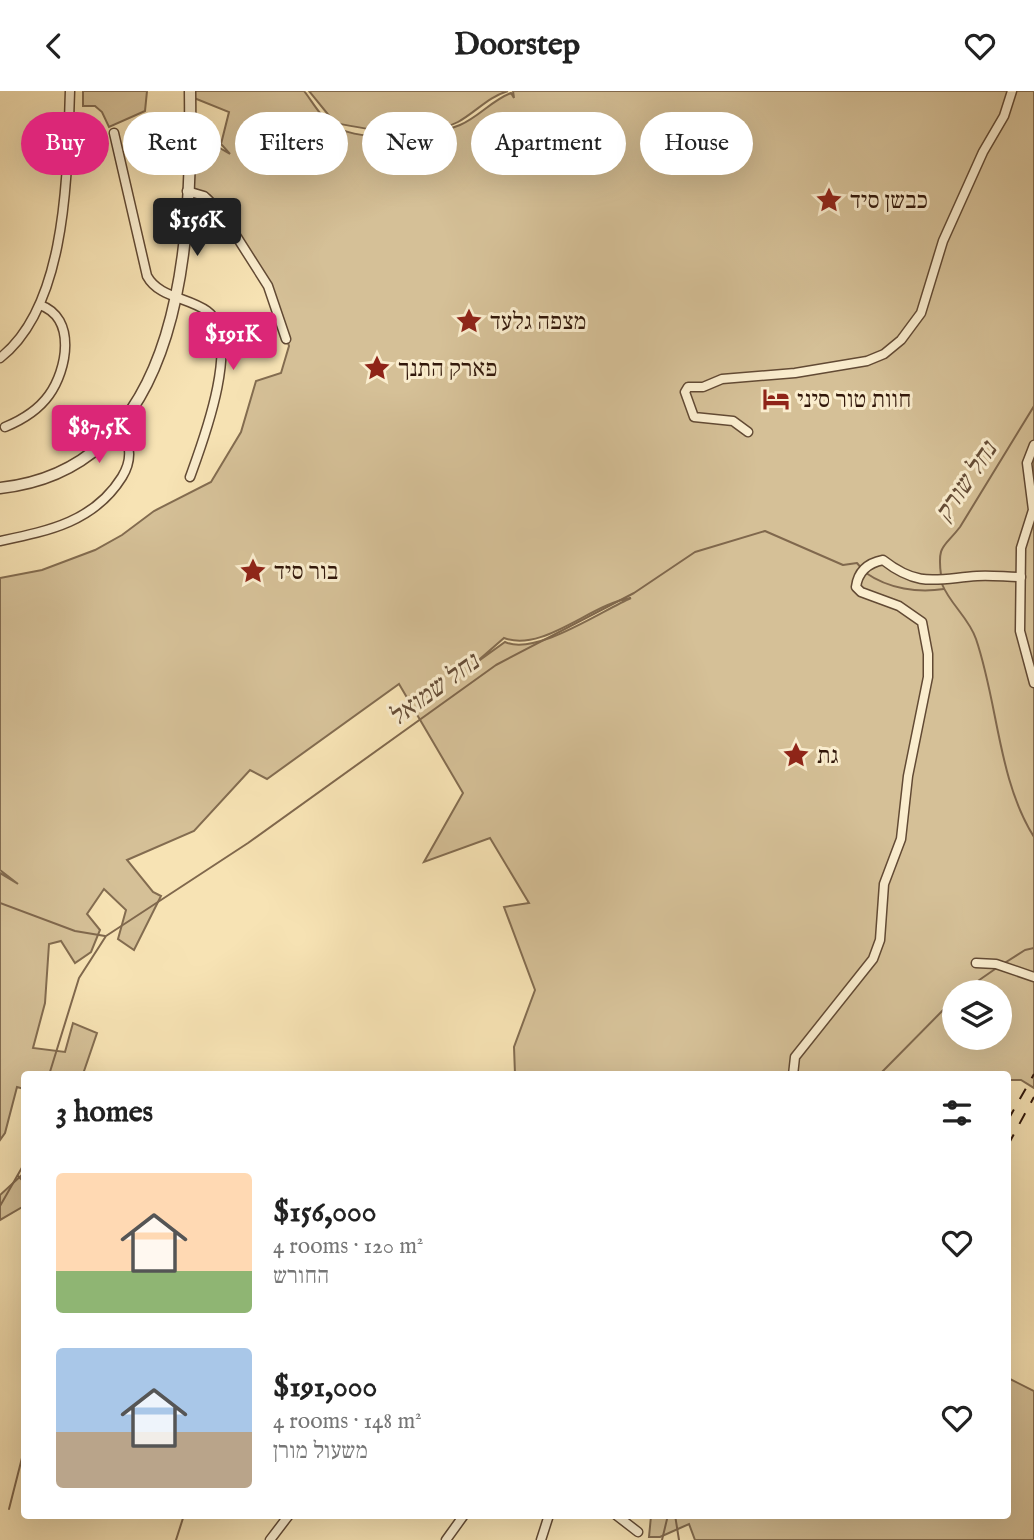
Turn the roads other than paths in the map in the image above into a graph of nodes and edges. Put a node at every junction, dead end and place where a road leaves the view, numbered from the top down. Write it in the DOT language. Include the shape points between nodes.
graph roads {
  1 [pos="71,91"];
  2 [pos="190,91"];
  3 [pos="1012,91"];
  4 [pos="70,112"];
  5 [pos="114,133"];
  6 [pos="65,175"];
  7 [pos="187,191"];
  8 [pos="178,297"];
  9 [pos="40,305"];
  10 [pos="286,339"];
  11 [pos="0,358"];
  12 [pos="119,426"];
  13 [pos="5,427"];
  14 [pos="748,432"];
  15 [pos="1034,445"];
  16 [pos="190,477"];
  17 [pos="0,488"];
  18 [pos="0,541"];
  19 [pos="1021,577"];
  20 [pos="1034,683"];
  21 [pos="976,963"];
  22 [pos="1034,977"];
  23 [pos="793,1071"];
  24 [pos="286,1519"];
  25 [pos="461,1519"];
  26 [pos="548,1519"];
  27 [pos="621,1519"];
  28 [pos="638,1532"];
  29 [pos="270,1540"];
  30 [pos="446,1540"];
  31 [pos="541,1540"];
  1 -- 4 [label="street"];
  2 -- 7 [label="street"];
  3 -- 14 [label="street" via="943,241 921,313 901,340 867,361 688,387 685,392 694,417 733,421"];
  5 -- 8 [label="street" via="143,268 154,286"];
  6 -- 9 [label="street" via="56,245"];
  7 -- 8 [label="street"];
  7 -- 10 [label="street" via="204,196 221,212 268,286"];
  8 -- 12 [label="street" via="155,368"];
  8 -- 16 [label="street" via="209,312 220,336 213,412"];
  9 -- 11 [label="street" via="26,333"];
  9 -- 13 [label="street" via="51,310 62,326 61,372 41,404"];
  12 -- 17 [label="street" via="78,461 36,481"];
  12 -- 18 [label="street" via="129,444 129,463 106,498 87,514 56,529"];
  15 -- 19 [label="street" via="1027,463 1032,510 1021,548"];
  19 -- 20 [label="street" via="1021,642"];
  19 -- 23 [label="street" via="929,582 908,576 883,560 867,566 859,576 856,587 861,592 922,622 928,677 901,839 884,884 877,950 795,1057"];
  21 -- 22 [label="street" via="996,964"];
  24 -- 29 [label="street"];
  25 -- 30 [label="street"];
  26 -- 31 [label="street"];
  27 -- 28 [label="street"];
}
